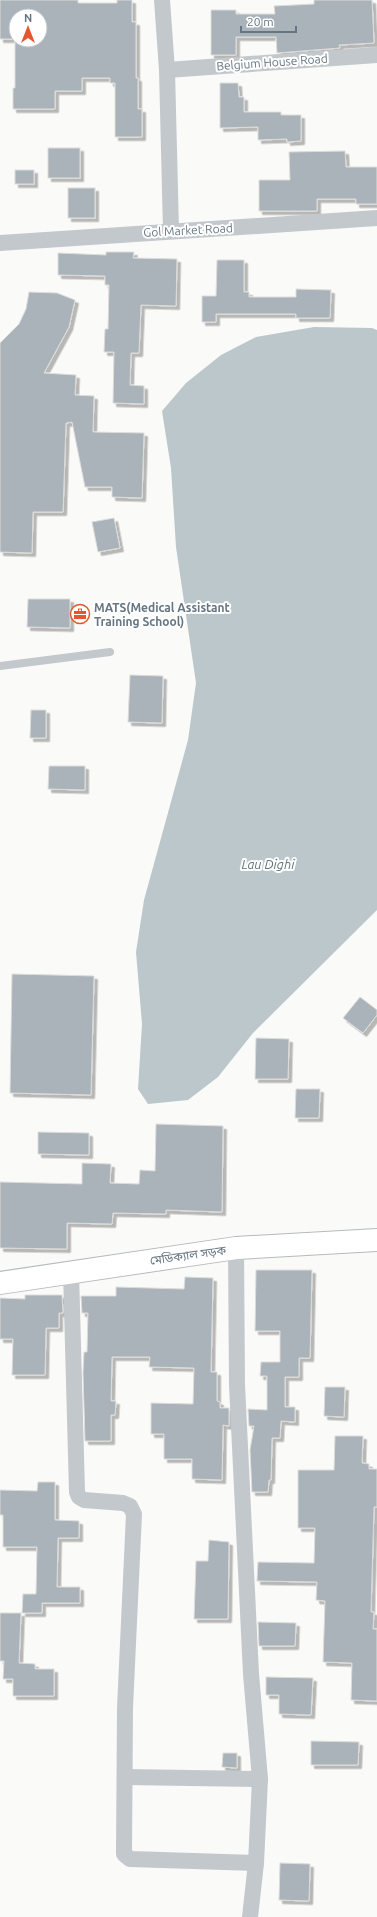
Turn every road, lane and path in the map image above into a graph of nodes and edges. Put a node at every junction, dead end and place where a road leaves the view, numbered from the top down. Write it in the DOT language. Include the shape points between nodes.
graph roads {
  1 [pos="162,0"];
  2 [pos="377,55"];
  3 [pos="167,70"];
  4 [pos="377,218"];
  5 [pos="171,231"];
  6 [pos="0,242"];
  7 [pos="110,652"];
  8 [pos="0,666"];
  9 [pos="377,1240"];
  10 [pos="236,1248"];
  11 [pos="71,1272"];
  12 [pos="0,1283"];
  13 [pos="124,1777"];
  14 [pos="260,1779"];
  15 [pos="256,1863"];
  16 [pos="250,1917"];
  1 -- 3 [label="street"];
  2 -- 3 [label="street, Belgium House Road"];
  3 -- 5 [label="street"];
  4 -- 5 [label="street, Gol Market Road"];
  5 -- 6 [label="street, Gol Market Road"];
  7 -- 8 [label="lane"];
  9 -- 10 [label="main road, মেডিক্যাল সড়ক"];
  10 -- 11 [label="main road, মেডিক্যাল সড়ক"];
  10 -- 14 [label="street" via="237,1385 251,1674"];
  11 -- 12 [label="main road, মেডিক্যাল সড়ক"];
  11 -- 13 [label="street" via="77,1492 84,1500 123,1503 130,1506 134,1514"];
  13 -- 14 [label="street"];
  13 -- 15 [label="street" via="124,1850 128,1858"];
  14 -- 15 [label="street"];
  15 -- 16 [label="street"];
}
